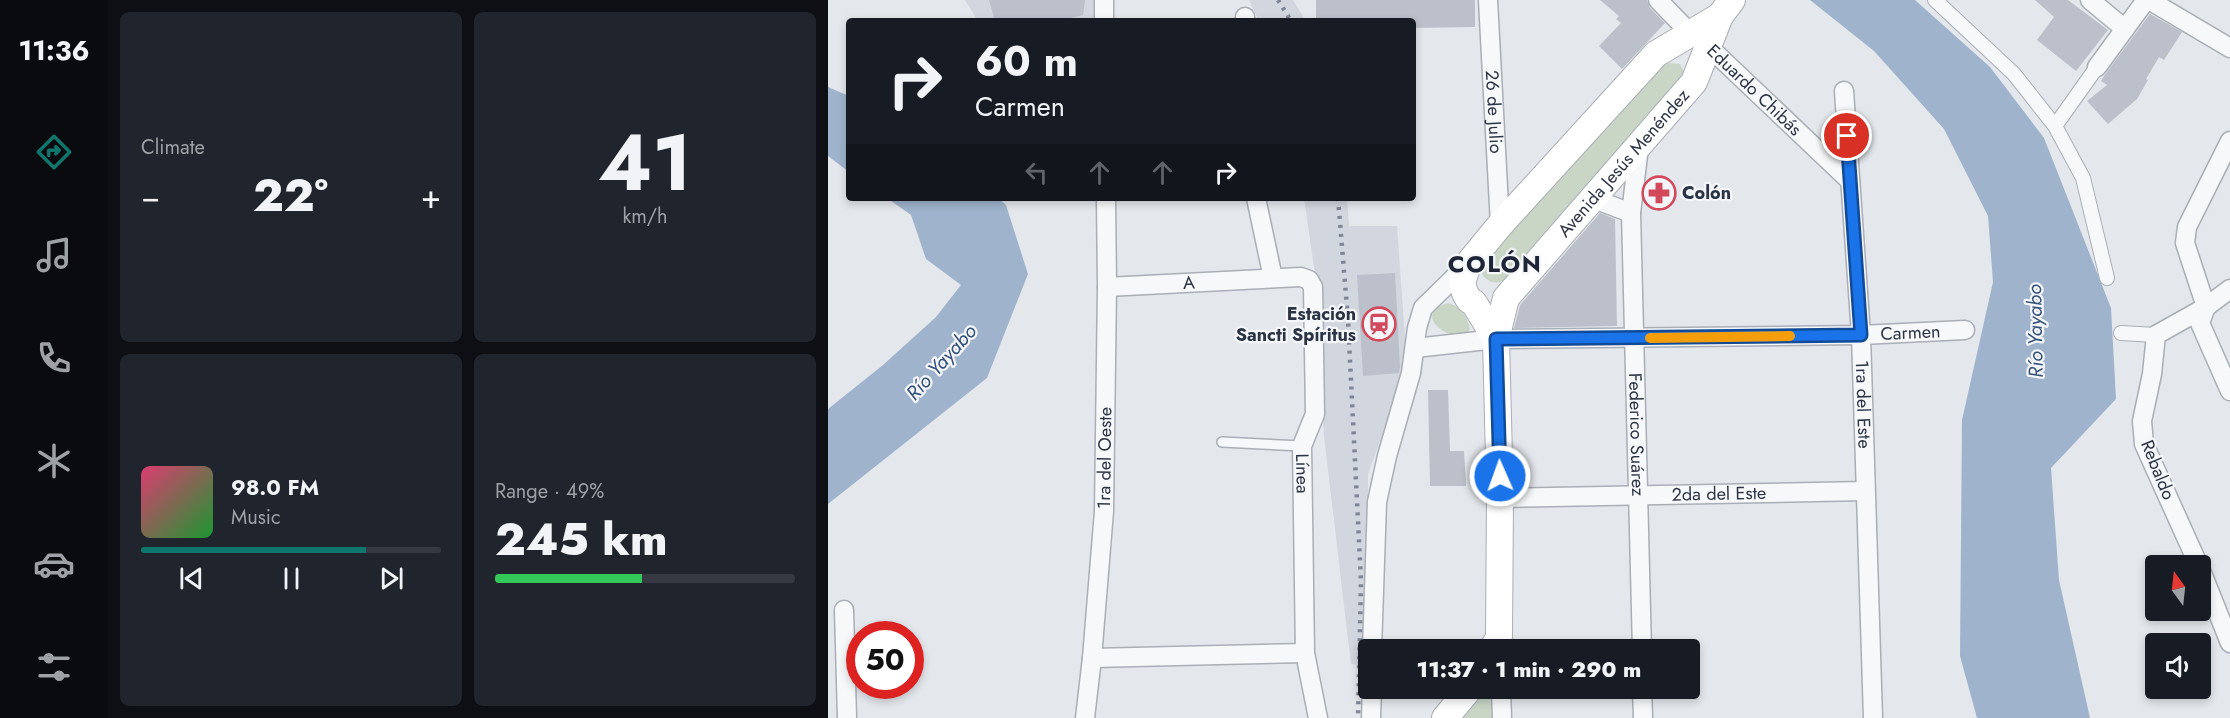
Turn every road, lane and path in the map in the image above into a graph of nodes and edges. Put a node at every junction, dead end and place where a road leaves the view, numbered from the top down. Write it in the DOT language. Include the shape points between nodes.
graph roads {
  1 [pos="1104,0"];
  2 [pos="1488,0"];
  3 [pos="1658,0"];
  4 [pos="1935,0"];
  5 [pos="2090,0"];
  6 [pos="2147,0"];
  7 [pos="1727,7"];
  8 [pos="1104,18"];
  9 [pos="2125,29"];
  10 [pos="1699,39"];
  11 [pos="2230,48"];
  12 [pos="1656,54"];
  13 [pos="2097,67"];
  14 [pos="1694,82"];
  15 [pos="1844,91"];
  16 [pos="2055,126"];
  17 [pos="2230,141"];
  18 [pos="1639,147"];
  19 [pos="1850,182"];
  20 [pos="1594,199"];
  21 [pos="1106,201"];
  22 [pos="1257,201"];
  23 [pos="1631,213"];
  24 [pos="1500,225"];
  25 [pos="1468,264"];
  26 [pos="1273,278"];
  27 [pos="2107,278"];
  28 [pos="1107,287"];
  29 [pos="2230,289"];
  30 [pos="1506,298"];
  31 [pos="1474,303"];
  32 [pos="2206,306"];
  33 [pos="1965,330"];
  34 [pos="2121,333"];
  35 [pos="1861,335"];
  36 [pos="2156,335"];
  37 [pos="1496,339"];
  38 [pos="1635,339"];
  39 [pos="1415,348"];
  40 [pos="2230,391"];
  41 [pos="1222,442"];
  42 [pos="1302,446"];
  43 [pos="1865,491"];
  44 [pos="1639,494"];
  45 [pos="1500,498"];
  46 [pos="2195,555"];
  47 [pos="2211,595"];
  48 [pos="844,610"];
  49 [pos="1372,639"];
  50 [pos="1497,639"];
  51 [pos="1642,639"];
  52 [pos="2230,643"];
  53 [pos="1305,653"];
  54 [pos="1092,658"];
  55 [pos="1372,699"];
  56 [pos="1460,699"];
  57 [pos="1501,699"];
  58 [pos="1642,699"];
  59 [pos="847,718"];
  60 [pos="1085,718"];
  61 [pos="1318,718"];
  62 [pos="1371,718"];
  63 [pos="1444,718"];
  64 [pos="1502,718"];
  65 [pos="1643,718"];
  66 [pos="1873,718"];
  1 -- 8 [label="street"];
  2 -- 24 [label="street, 26 de Julio"];
  3 -- 10 [label="street, Eduardo Chibás"];
  4 -- 16 [label="street" via="2014,74"];
  5 -- 9 [label="street"];
  6 -- 9 [label="street"];
  6 -- 11 [label="street"];
  7 -- 10 [label="main road, Avenida Jesús Menéndez"];
  9 -- 13 [label="street"];
  10 -- 12 [label="main road"];
  10 -- 14 [label="main road, Avenida Jesús Menéndez"];
  10 -- 19 [label="street, Eduardo Chibás"];
  12 -- 14 [label="main road" via="1672,50 1690,52 1697,62"];
  12 -- 24 [label="main road"];
  13 -- 16 [label="street"];
  14 -- 18 [label="main road, Avenida Jesús Menéndez"];
  15 -- 19 [label="street, 1ra del Este"];
  16 -- 27 [label="street" via="2084,178"];
  17 -- 32 [label="street" via="2187,227 2185,243"];
  18 -- 20 [label="main road, Avenida Jesús Menéndez"];
  18 -- 23 [label="street, Federico Suárez"];
  19 -- 35 [label="street, 1ra del Este"];
  20 -- 23 [label="street"];
  20 -- 30 [label="main road, Avenida Jesús Menéndez"];
  21 -- 28 [label="street, 1ra del Oeste"];
  22 -- 26 [label="street"];
  23 -- 38 [label="street, Federico Suárez"];
  24 -- 25 [label="main road"];
  25 -- 31 [label="main road" via="1462,283"];
  25 -- 39 [label="street" via="1423,308"];
  26 -- 28 [label="street, A"];
  26 -- 42 [label="street, Línea" via="1301,277 1313,287 1315,414"];
  28 -- 54 [label="street, 1ra del Oeste" via="1104,511"];
  29 -- 32 [label="street"];
  30 -- 31 [label="main road"];
  30 -- 37 [label="main road"];
  31 -- 37 [label="main road"];
  32 -- 36 [label="street"];
  32 -- 40 [label="street" via="2200,324"];
  33 -- 35 [label="street, Carmen"];
  34 -- 36 [label="street"];
  35 -- 38 [label="street, Carmen"];
  35 -- 43 [label="street, 1ra del Este"];
  36 -- 46 [label="street, Rebaldo" via="2142,421 2144,444"];
  37 -- 38 [label="street, Carmen"];
  37 -- 39 [label="street"];
  37 -- 45 [label="main road"];
  38 -- 44 [label="street, Federico Suárez"];
  39 -- 49 [label="street" via="1377,502"];
  41 -- 42 [label="lane"];
  42 -- 53 [label="street, Línea"];
  43 -- 44 [label="street, 2da del Este"];
  43 -- 66 [label="street, 1ra del Este"];
  44 -- 45 [label="street, 2da del Este"];
  44 -- 51 [label="street, Federico Suárez"];
  45 -- 50 [label="main road"];
  47 -- 52 [label="street, Rebaldo"];
  48 -- 59 [label="street"];
  53 -- 54 [label="street"];
  53 -- 61 [label="street, Línea"];
  54 -- 60 [label="street, 1ra del Oeste"];
  55 -- 62 [label="street"];
  56 -- 63 [label="main road"];
  57 -- 64 [label="street"];
  58 -- 65 [label="street"];
}
